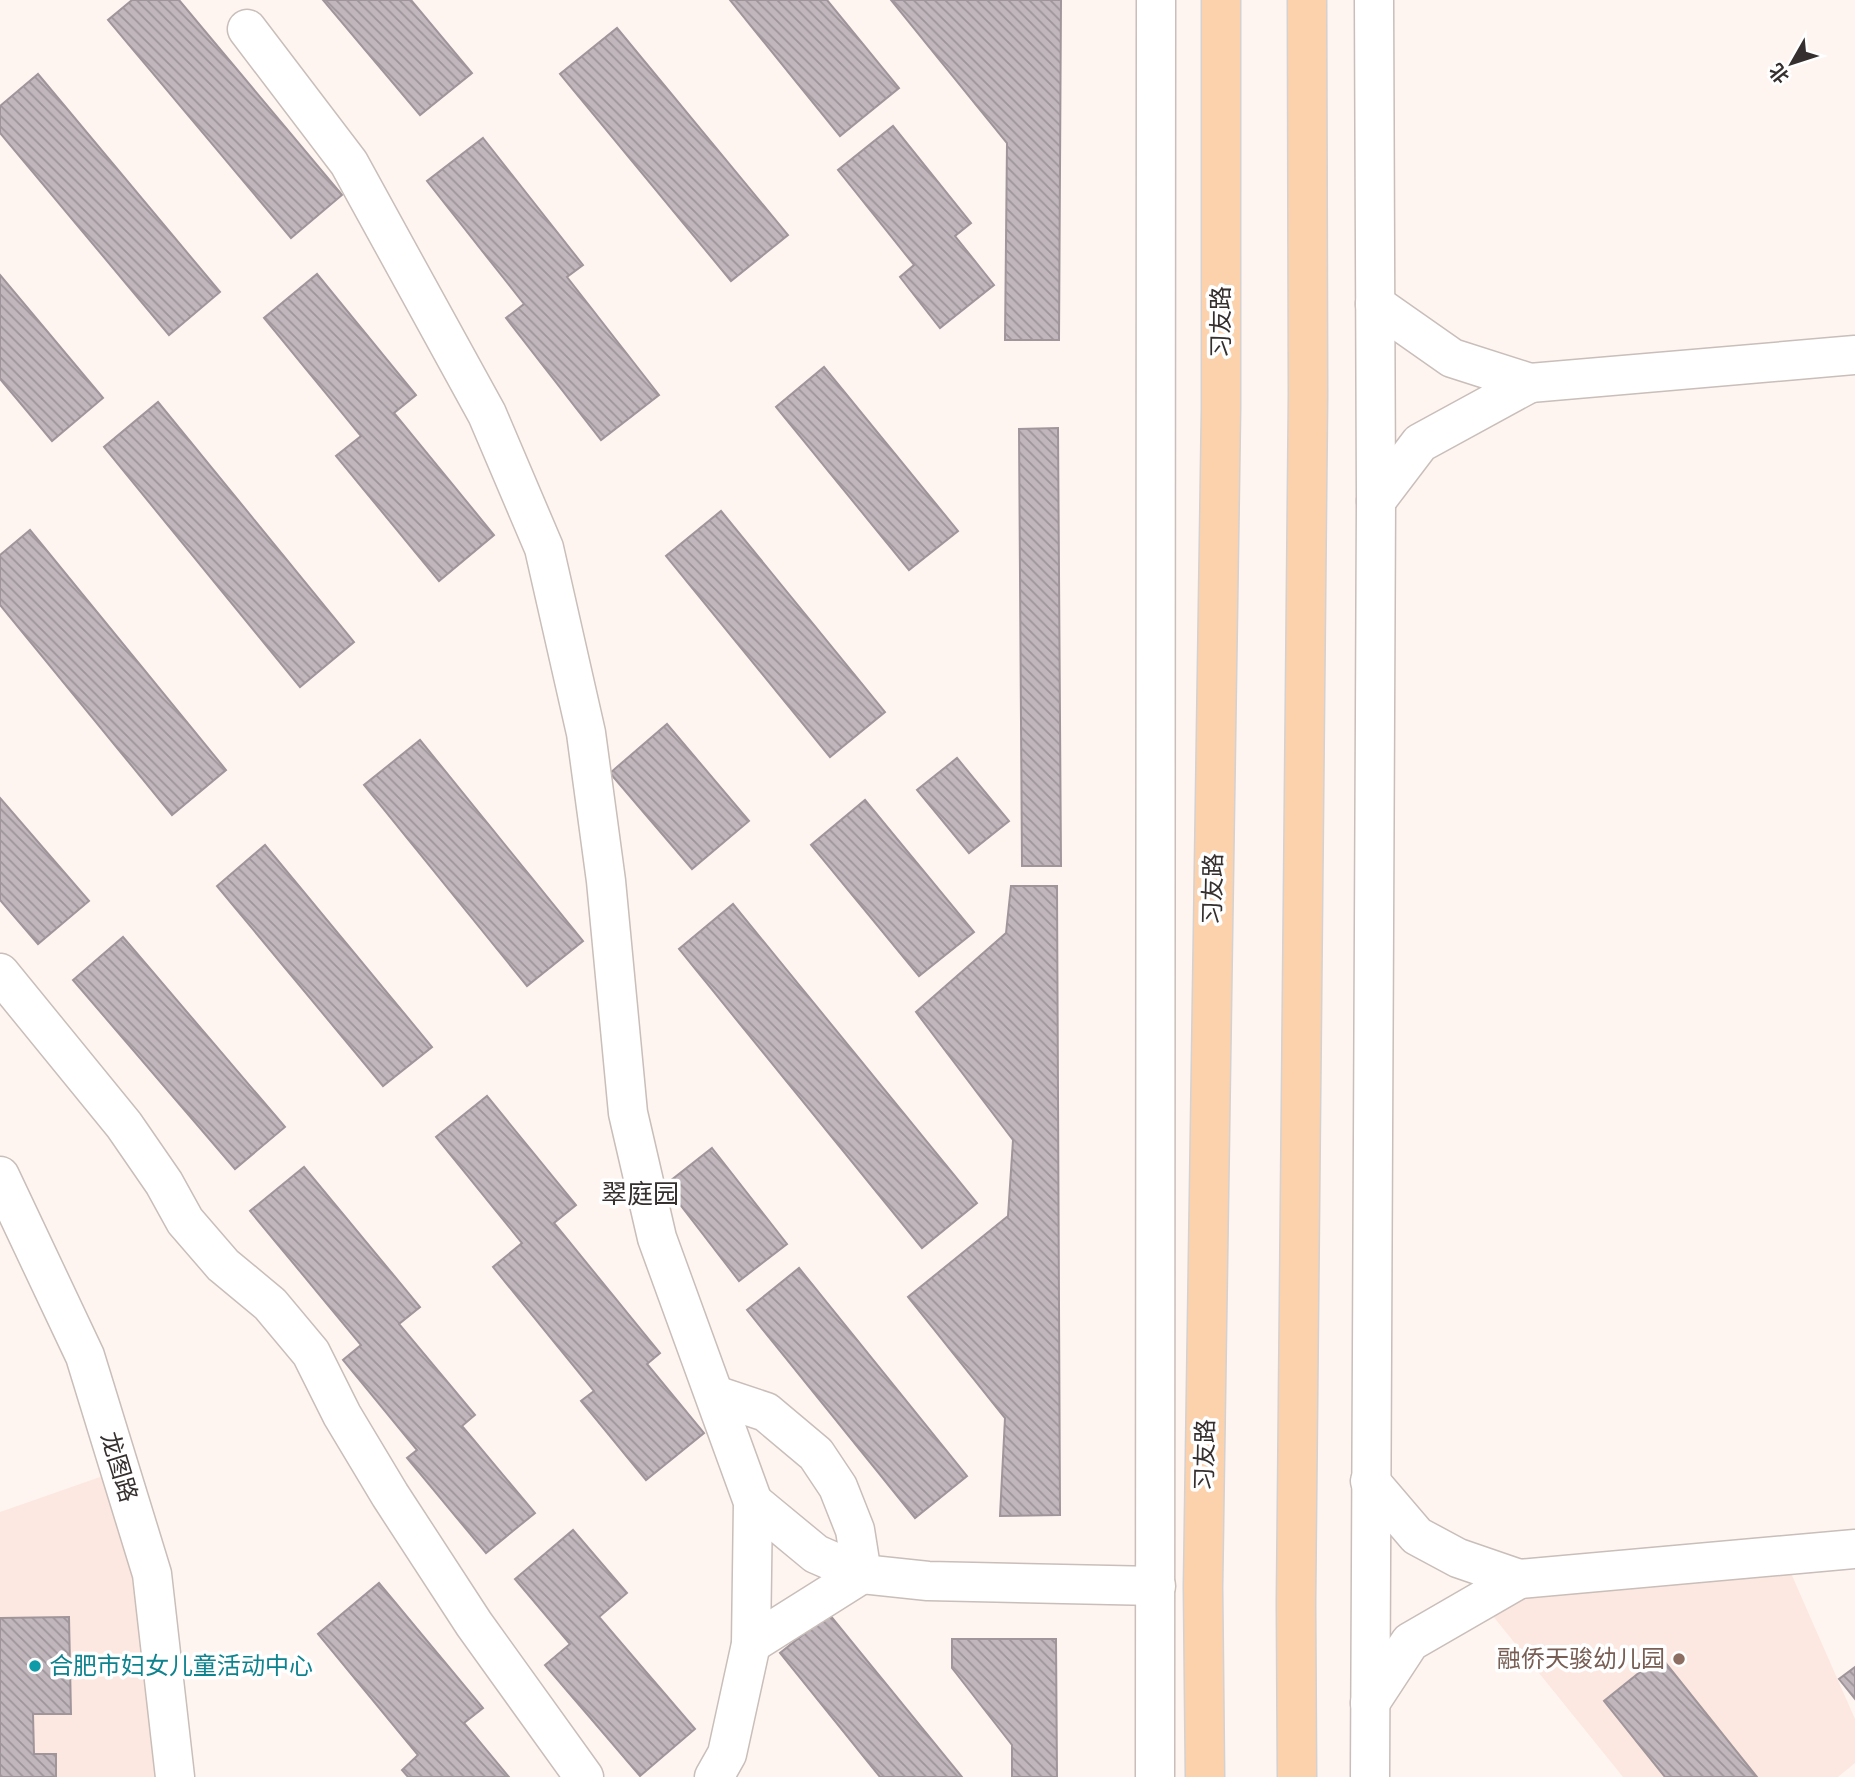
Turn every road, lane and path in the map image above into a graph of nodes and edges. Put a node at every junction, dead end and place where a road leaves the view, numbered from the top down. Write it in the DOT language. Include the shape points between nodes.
graph roads {
  1 [pos="1156,0"];
  2 [pos="1221,0"];
  3 [pos="1307,0"];
  4 [pos="1374,0"];
  5 [pos="247,29"];
  6 [pos="1375,304"];
  7 [pos="1855,355"];
  8 [pos="1531,383"];
  9 [pos="1376,501"];
  10 [pos="0,973"];
  11 [pos="0,1176"];
  12 [pos="715,1395"];
  13 [pos="1370,1481"];
  14 [pos="753,1502"];
  15 [pos="1855,1549"];
  16 [pos="862,1574"];
  17 [pos="1518,1579"];
  18 [pos="1156,1586"];
  19 [pos="751,1644"];
  20 [pos="1370,1703"];
  21 [pos="175,1777"];
  22 [pos="584,1777"];
  23 [pos="714,1777"];
  24 [pos="1155,1777"];
  25 [pos="1205,1777"];
  26 [pos="1297,1777"];
  27 [pos="1370,1777"];
  1 -- 18 [label="street"];
  2 -- 25 [label="main road, 习友路" via="1221,409 1203,1587"];
  3 -- 26 [label="main road"];
  4 -- 6 [label="street"];
  5 -- 12 [label="street" via="349,163 487,414 544,548 586,733 606,881 628,1113 657,1238"];
  6 -- 8 [label="street" via="1452,358"];
  6 -- 9 [label="street"];
  7 -- 8 [label="street"];
  8 -- 9 [label="street" via="1420,443"];
  9 -- 13 [label="street"];
  10 -- 22 [label="street" via="124,1125 185,1221 223,1265 270,1304 311,1353 342,1415 398,1507 474,1624"];
  11 -- 21 [label="street, 龙图路" via="85,1356 152,1574"];
  12 -- 14 [label="street"];
  12 -- 16 [label="street" via="766,1412 816,1454 838,1486 855,1530"];
  13 -- 17 [label="street" via="1417,1536 1458,1558"];
  13 -- 20 [label="street"];
  14 -- 16 [label="street" via="816,1554"];
  14 -- 19 [label="street"];
  15 -- 17 [label="street"];
  16 -- 18 [label="street" via="928,1581"];
  16 -- 19 [label="street"];
  17 -- 20 [label="street" via="1410,1642"];
  18 -- 24 [label="street"];
  19 -- 23 [label="street" via="727,1754"];
  20 -- 27 [label="street"];
}
